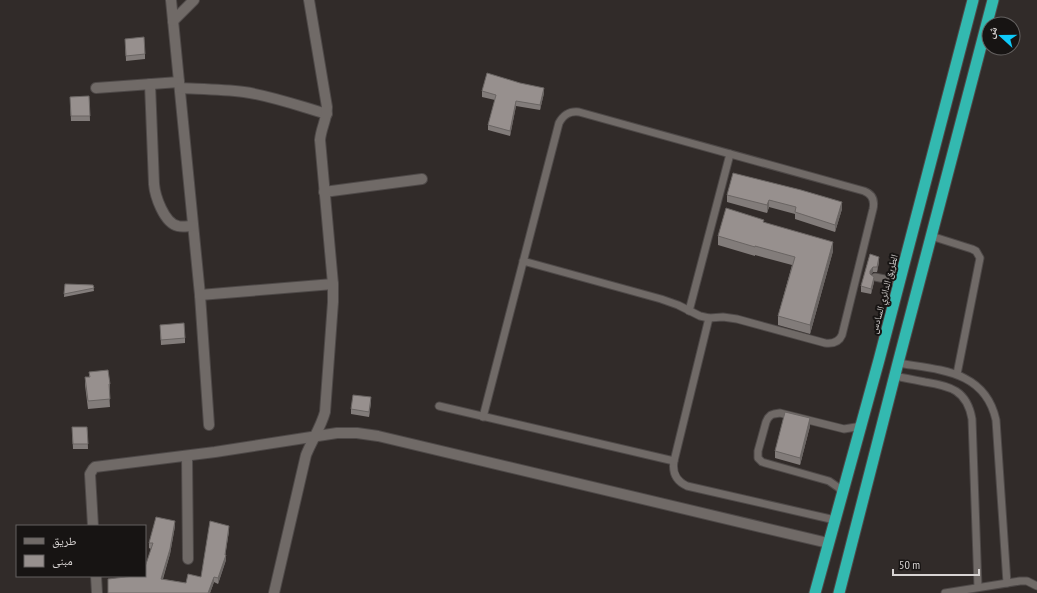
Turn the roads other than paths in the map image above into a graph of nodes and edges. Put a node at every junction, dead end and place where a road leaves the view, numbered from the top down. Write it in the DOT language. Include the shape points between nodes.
graph roads {
  1 [pos="171,0"];
  2 [pos="194,0"];
  3 [pos="309,0"];
  4 [pos="973,0"];
  5 [pos="993,0"];
  6 [pos="173,22"];
  7 [pos="150,84"];
  8 [pos="179,85"];
  9 [pos="96,88"];
  10 [pos="327,114"];
  11 [pos="730,154"];
  12 [pos="422,179"];
  13 [pos="324,192"];
  14 [pos="193,226"];
  15 [pos="931,236"];
  16 [pos="523,261"];
  17 [pos="858,272"];
  18 [pos="866,274"];
  19 [pos="876,277"];
  20 [pos="899,282"];
  21 [pos="332,284"];
  22 [pos="200,295"];
  23 [pos="689,311"];
  24 [pos="709,318"];
  25 [pos="879,360"];
  26 [pos="898,363"];
  27 [pos="875,372"];
  28 [pos="957,374"];
  29 [pos="894,376"];
  30 [pos="439,406"];
  31 [pos="483,417"];
  32 [pos="861,424"];
  33 [pos="209,425"];
  34 [pos="314,436"];
  35 [pos="187,456"];
  36 [pos="674,461"];
  37 [pos="842,494"];
  38 [pos="835,520"];
  39 [pos="93,525"];
  40 [pos="828,543"];
  41 [pos="188,560"];
  42 [pos="96,577"];
  43 [pos="1007,583"];
  44 [pos="1037,586"];
  45 [pos="978,588"];
  46 [pos="96,593"];
  47 [pos="274,593"];
  48 [pos="815,593"];
  49 [pos="839,593"];
  50 [pos="945,593"];
  1 -- 6 [label="street"];
  2 -- 6 [label="street"];
  3 -- 10 [label="street"];
  4 -- 20 [label="highway, الطريق الدائري السادس"];
  5 -- 15 [label="highway"];
  6 -- 8 [label="street"];
  7 -- 8 [label="street"];
  7 -- 9 [label="street"];
  7 -- 14 [label="street" via="154,184 157,199 172,224"];
  8 -- 10 [label="street" via="248,93"];
  8 -- 14 [label="street"];
  10 -- 13 [label="street" via="320,140"];
  11 -- 16 [label="lane" via="575,111 566,114 559,123"];
  11 -- 17 [label="lane" via="864,190 870,194 874,205"];
  11 -- 23 [label="lane"];
  12 -- 13 [label="street"];
  13 -- 21 [label="street"];
  14 -- 22 [label="street"];
  15 -- 26 [label="highway"];
  15 -- 28 [label="lane" via="972,248 980,258"];
  16 -- 23 [label="lane" via="661,299"];
  16 -- 31 [label="lane"];
  17 -- 18 [label="lane"];
  17 -- 24 [label="lane" via="842,335 833,343 737,319"];
  19 -- 20 [label="lane"];
  20 -- 25 [label="highway, الطريق الدائري السادس"];
  21 -- 22 [label="street"];
  21 -- 34 [label="street" via="325,412 320,428"];
  22 -- 33 [label="street"];
  23 -- 24 [label="lane"];
  24 -- 36 [label="lane"];
  25 -- 26 [label="highway"];
  25 -- 27 [label="highway, الطريق الدائري السادس"];
  26 -- 28 [label="lane"];
  26 -- 29 [label="highway"];
  27 -- 29 [label="highway"];
  27 -- 32 [label="highway, الطريق الدائري السادس"];
  28 -- 43 [label="lane" via="980,389 994,411"];
  29 -- 45 [label="lane" via="948,386 960,394 971,412"];
  29 -- 49 [label="highway"];
  30 -- 31 [label="lane"];
  31 -- 36 [label="lane"];
  32 -- 37 [label="highway, الطريق الدائري السادس"];
  32 -- 37 [label="lane" via="844,429 780,413 774,414 768,418 758,451 758,458 762,462 829,481 839,488"];
  34 -- 35 [label="street"];
  34 -- 40 [label="street" via="346,432 367,434"];
  34 -- 47 [label="street" via="306,455"];
  35 -- 39 [label="street" via="98,466 93,469 90,474"];
  35 -- 41 [label="street"];
  36 -- 38 [label="lane" via="676,478 687,486"];
  37 -- 38 [label="highway, الطريق الدائري السادس"];
  38 -- 40 [label="highway, الطريق الدائري السادس"];
  40 -- 48 [label="highway, الطريق الدائري السادس"];
  42 -- 46 [label="street"];
  43 -- 44 [label="lane" via="1027,581"];
  43 -- 45 [label="lane"];
  45 -- 50 [label="lane"];
}
